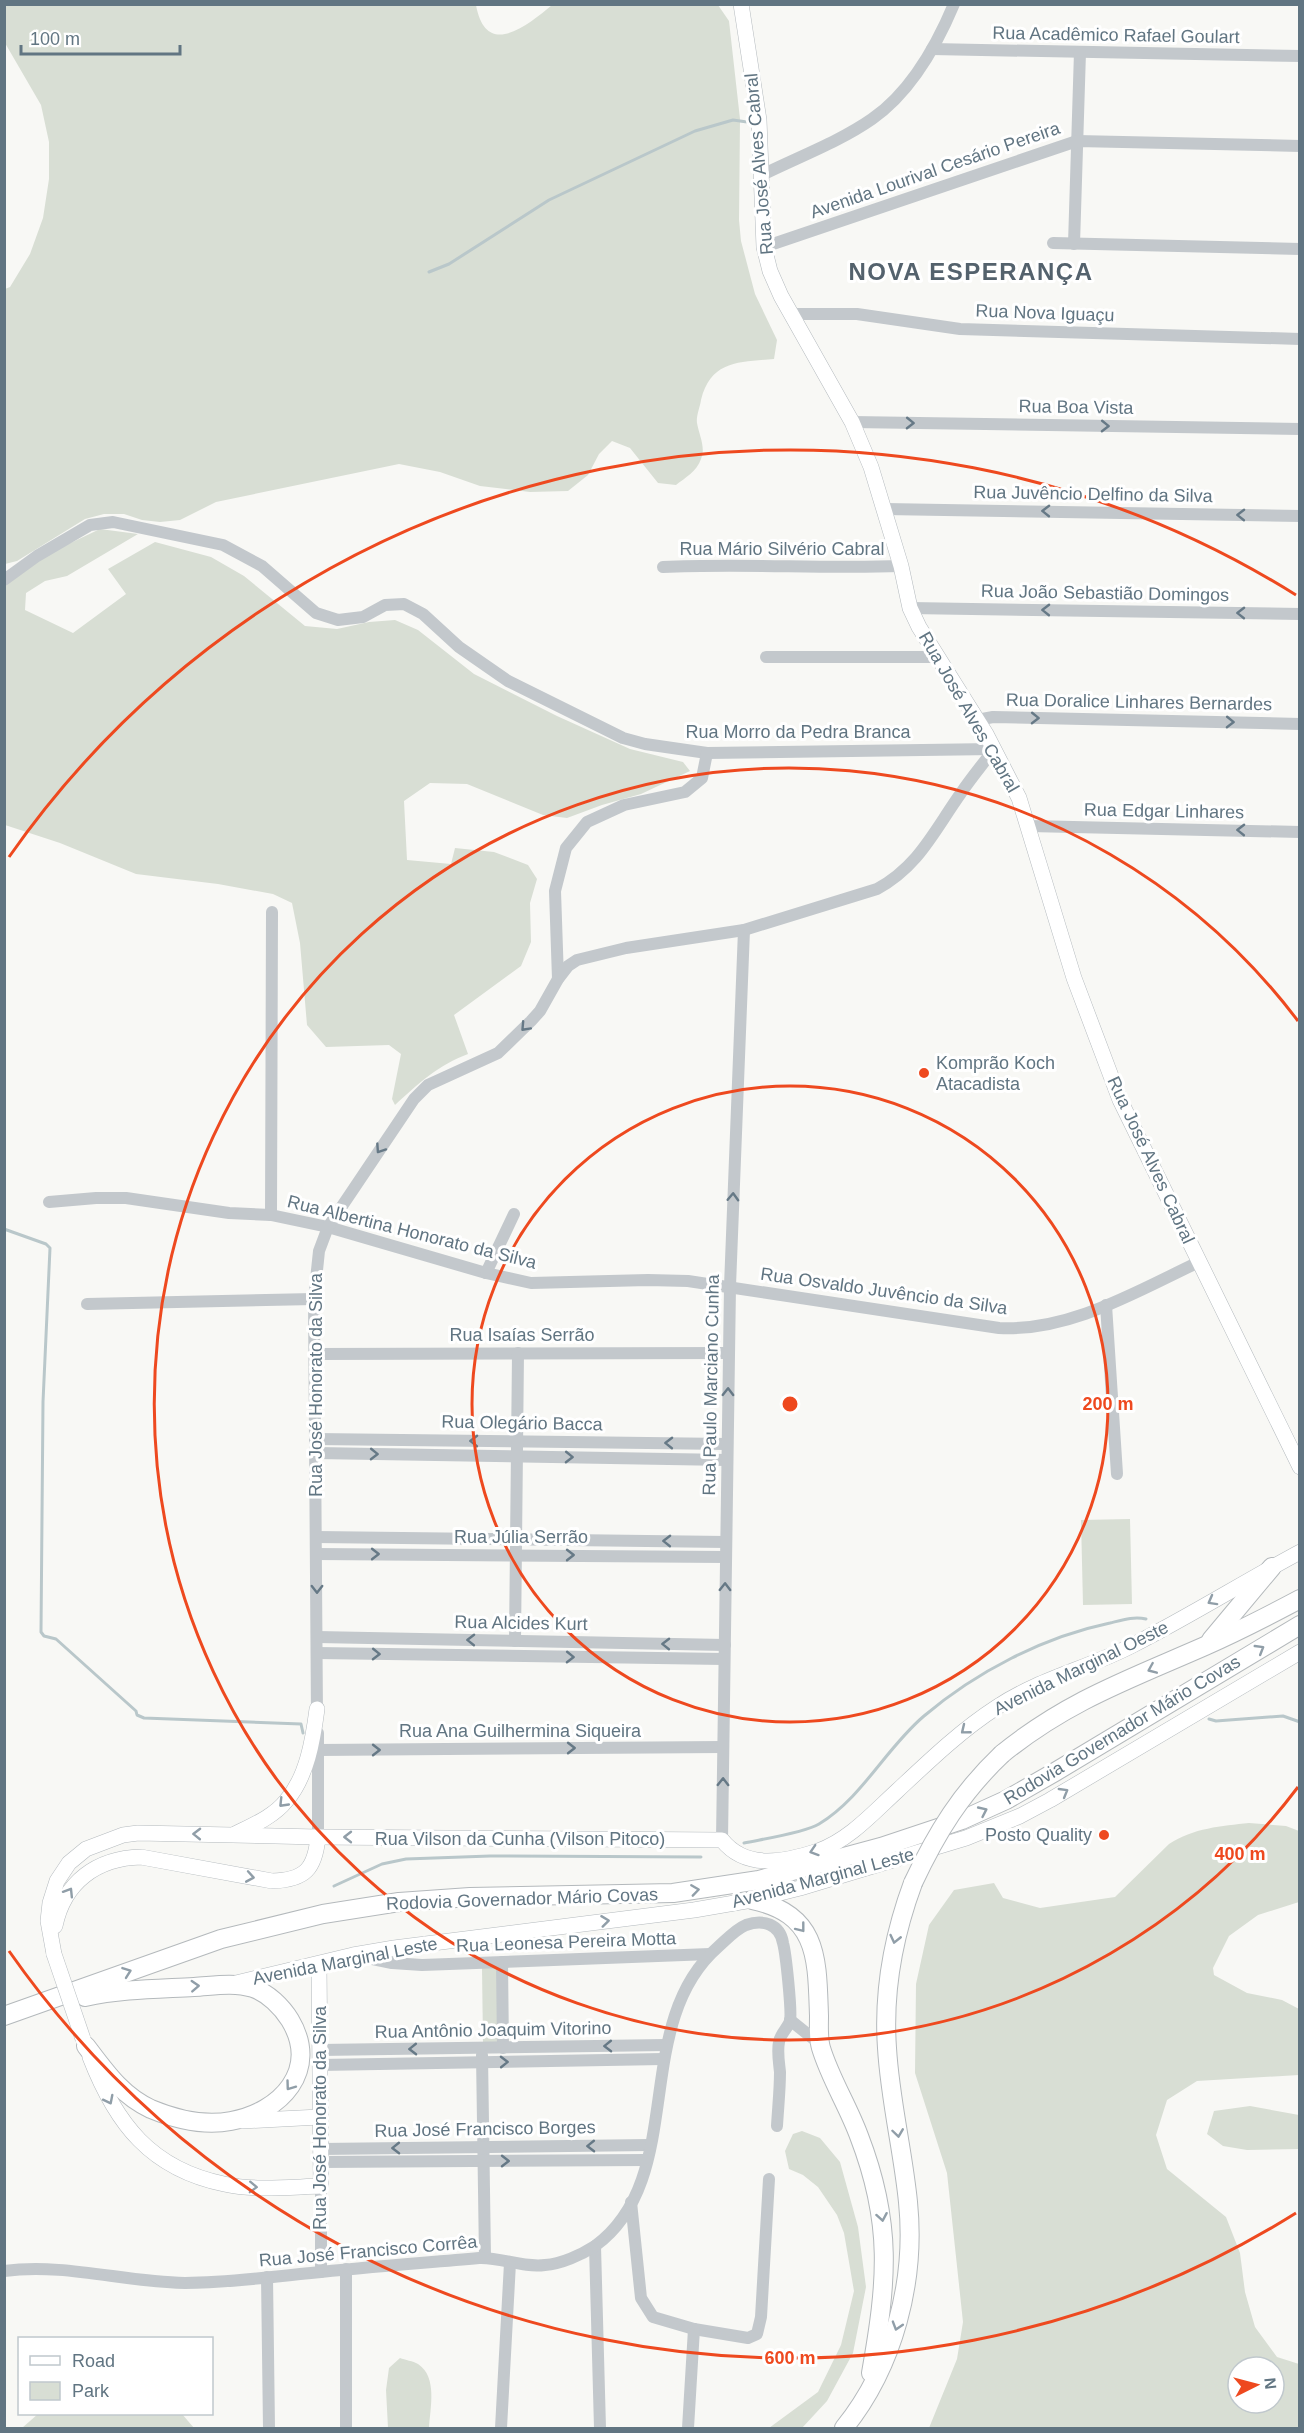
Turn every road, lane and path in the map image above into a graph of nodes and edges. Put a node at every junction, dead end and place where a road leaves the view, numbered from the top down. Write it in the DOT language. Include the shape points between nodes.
graph roads {
  1 [pos="741,4"];
  2 [pos="954,4"];
  3 [pos="932,50"];
  4 [pos="1080,52"];
  5 [pos="1299,56"];
  6 [pos="1077,141"];
  7 [pos="1299,146"];
  8 [pos="762,175"];
  9 [pos="1053,243"];
  10 [pos="1074,244"];
  11 [pos="764,247"];
  12 [pos="1299,249"];
  13 [pos="791,314"];
  14 [pos="1299,339"];
  15 [pos="852,422"];
  16 [pos="1299,429"];
  17 [pos="885,509"];
  18 [pos="1299,516"];
  19 [pos="901,566"];
  20 [pos="663,567"];
  21 [pos="4,580"];
  22 [pos="910,608"];
  23 [pos="1299,614"];
  24 [pos="766,657"];
  25 [pos="938,657"];
  26 [pos="977,720"];
  27 [pos="1299,724"];
  28 [pos="994,749"];
  29 [pos="707,753"];
  30 [pos="1029,826"];
  31 [pos="1299,832"];
  32 [pos="272,912"];
  33 [pos="744,930"];
  34 [pos="558,978"];
  35 [pos="50,1202"];
  36 [pos="514,1214"];
  37 [pos="271,1215"];
  38 [pos="327,1227"];
  39 [pos="1199,1262"];
  40 [pos="486,1273"];
  41 [pos="730,1286"];
  42 [pos="314,1299"];
  43 [pos="87,1304"];
  44 [pos="1106,1305"];
  45 [pos="518,1353"];
  46 [pos="729,1353"];
  47 [pos="315,1354"];
  48 [pos="315,1439"];
  49 [pos="517,1441"];
  50 [pos="728,1444"];
  51 [pos="315,1453"];
  52 [pos="517,1456"];
  53 [pos="727,1460"];
  54 [pos="1299,1467"];
  55 [pos="1117,1474"];
  56 [pos="316,1537"];
  57 [pos="424,1538"];
  58 [pos="516,1539"];
  59 [pos="726,1542"];
  60 [pos="1299,1552"];
  61 [pos="316,1554"];
  62 [pos="424,1554"];
  63 [pos="516,1555"];
  64 [pos="726,1557"];
  65 [pos="1272,1567"];
  66 [pos="1299,1599"];
  67 [pos="1299,1625"];
  68 [pos="317,1637"];
  69 [pos="520,1641"];
  70 [pos="724,1645"];
  71 [pos="1206,1646"];
  72 [pos="1299,1652"];
  73 [pos="317,1653"];
  74 [pos="524,1656"];
  75 [pos="724,1659"];
  76 [pos="317,1709"];
  77 [pos="723,1747"];
  78 [pos="313,1751"];
  79 [pos="232,1835"];
  80 [pos="318,1837"];
  81 [pos="722,1840"];
  82 [pos="752,1900"];
  83 [pos="53,1951"];
  84 [pos="710,1954"];
  85 [pos="353,1955"];
  86 [pos="502,1962"];
  87 [pos="319,1964"];
  88 [pos="230,1984"];
  89 [pos="9,2015"];
  90 [pos="790,2020"];
  91 [pos="297,2031"];
  92 [pos="85,2043"];
  93 [pos="820,2044"];
  94 [pos="666,2045"];
  95 [pos="482,2048"];
  96 [pos="503,2048"];
  97 [pos="320,2058"];
  98 [pos="663,2059"];
  99 [pos="482,2062"];
  100 [pos="320,2092"];
  101 [pos="320,2117"];
  102 [pos="230,2121"];
  103 [pos="777,2126"];
  104 [pos="650,2145"];
  105 [pos="483,2147"];
  106 [pos="321,2156"];
  107 [pos="647,2160"];
  108 [pos="484,2161"];
  109 [pos="769,2179"];
  110 [pos="321,2186"];
  111 [pos="632,2202"];
  112 [pos="595,2246"];
  113 [pos="485,2258"];
  114 [pos="510,2263"];
  115 [pos="346,2269"];
  116 [pos="4,2271"];
  117 [pos="321,2272"];
  118 [pos="267,2277"];
  119 [pos="694,2329"];
  120 [pos="867,2395"];
  121 [pos="269,2428"];
  122 [pos="346,2428"];
  123 [pos="501,2428"];
  124 [pos="600,2428"];
  125 [pos="688,2428"];
  126 [pos="844,2428"];
  1 -- 8 [label="main road, Rua José Alves Cabral" via="759,120"];
  2 -- 3 [label="street"];
  3 -- 4 [label="street, Rua Acadêmico Rafael Goulart"];
  3 -- 8 [label="street" via="905,87 873,118"];
  4 -- 5 [label="street, Rua Acadêmico Rafael Goulart"];
  4 -- 6 [label="street"];
  6 -- 7 [label="street, Avenida Lourival Cesário Pereira"];
  6 -- 10 [label="street"];
  6 -- 11 [label="street, Avenida Lourival Cesário Pereira"];
  8 -- 11 [label="main road, Rua José Alves Cabral"];
  9 -- 10 [label="street"];
  10 -- 12 [label="street"];
  11 -- 13 [label="main road, Rua José Alves Cabral" via="770,271"];
  13 -- 14 [label="street, Rua Nova Iguaçu" via="857,314 960,329"];
  13 -- 15 [label="main road, Rua José Alves Cabral"];
  15 -- 16 [label="street, Rua Boa Vista, one-way"];
  15 -- 17 [label="main road, Rua José Alves Cabral"];
  18 -- 17 [label="street, Rua Juvêncio Delfino da Silva, one-way"];
  17 -- 19 [label="main road, Rua José Alves Cabral"];
  19 -- 20 [label="street, Rua Mário Silvério Cabral"];
  19 -- 22 [label="main road, Rua José Alves Cabral"];
  21 -- 29 [label="street, Rua Morro da Pedra Branca" via="37,556 90,525 101,523 113,522 223,545 262,566 316,613 338,620 363,617 384,605 404,604 423,614 459,647 508,681 624,738"];
  23 -- 22 [label="street, Rua João Sebastião Domingos, one-way"];
  22 -- 25 [label="main road, Rua José Alves Cabral"];
  24 -- 25 [label="street"];
  25 -- 26 [label="main road, Rua José Alves Cabral"];
  26 -- 27 [label="street, Rua Doralice Linhares Bernardes, one-way" via="993,717"];
  26 -- 28 [label="main road, Rua José Alves Cabral"];
  28 -- 29 [label="street, Rua Morro da Pedra Branca"];
  28 -- 30 [label="main road, Rua José Alves Cabral"];
  28 -- 33 [label="street, Rua José Honorato da Silva" via="918,858 895,879 877,889"];
  29 -- 34 [label="street" via="702,778 685,792 624,805 587,822 566,848 555,891"];
  31 -- 30 [label="street, Rua Edgar Linhares, one-way"];
  30 -- 39 [label="main road, Rua José Alves Cabral" via="1074,978 1120,1100"];
  32 -- 37 [label="street"];
  33 -- 34 [label="street, Rua José Honorato da Silva" via="591,955 568,966"];
  41 -- 33 [label="street, Rua Paulo Marciano Cunha, one-way"];
  34 -- 38 [label="street, Rua José Honorato da Silva, one-way" via="540,1011 498,1053 428,1085 414,1099"];
  35 -- 37 [label="street, Rua Albertina Honorato da Silva" via="126,1198"];
  36 -- 40 [label="street"];
  37 -- 38 [label="street, Rua Albertina Honorato da Silva"];
  38 -- 40 [label="street, Rua Albertina Honorato da Silva"];
  38 -- 42 [label="street, Rua José Honorato da Silva" via="316,1263"];
  39 -- 44 [label="street, Rua Osvaldo Juvêncio da Silva"];
  39 -- 54 [label="main road, Rua José Alves Cabral"];
  40 -- 41 [label="street, Rua Albertina Honorato da Silva" via="547,1284 648,1280"];
  41 -- 44 [label="street, Rua Osvaldo Juvêncio da Silva" via="999,1328 1048,1325"];
  41 -- 46 [label="street, Rua Paulo Marciano Cunha"];
  42 -- 43 [label="street"];
  42 -- 47 [label="street, Rua José Honorato da Silva"];
  44 -- 55 [label="street"];
  45 -- 46 [label="street, Rua Isaías Serrão"];
  45 -- 47 [label="street, Rua Isaías Serrão"];
  45 -- 49 [label="street"];
  50 -- 46 [label="street, Rua Paulo Marciano Cunha, one-way"];
  47 -- 48 [label="street, Rua José Honorato da Silva"];
  49 -- 48 [label="street, Rua Olegário Bacca, one-way"];
  48 -- 51 [label="street, Rua José Honorato da Silva"];
  50 -- 49 [label="street, Rua Olegário Bacca, one-way"];
  49 -- 52 [label="street"];
  50 -- 53 [label="street, Rua Paulo Marciano Cunha"];
  51 -- 52 [label="street, Rua Olegário Bacca, one-way"];
  51 -- 56 [label="street, Rua José Honorato da Silva"];
  52 -- 53 [label="street, Rua Olegário Bacca, one-way"];
  52 -- 58 [label="street"];
  53 -- 59 [label="street, Rua Paulo Marciano Cunha"];
  56 -- 57 [label="street, Rua Júlia Serrão"];
  56 -- 61 [label="street, Rua José Honorato da Silva"];
  57 -- 58 [label="street, Rua Júlia Serrão"];
  57 -- 62 [label="street"];
  59 -- 58 [label="street, Rua Júlia Serrão, one-way"];
  58 -- 63 [label="street"];
  59 -- 64 [label="street, Rua Paulo Marciano Cunha"];
  60 -- 65 [label="main road, Avenida Marginal Oeste"];
  61 -- 62 [label="street, Rua Júlia Serrão, one-way"];
  61 -- 68 [label="street, Rua José Honorato da Silva, one-way"];
  62 -- 63 [label="street, Rua Júlia Serrão"];
  63 -- 64 [label="street, Rua Júlia Serrão, one-way"];
  63 -- 69 [label="street"];
  70 -- 64 [label="street, Rua Paulo Marciano Cunha, one-way"];
  65 -- 71 [label="highway"];
  65 -- 81 [label="main road, Avenida Marginal Oeste, one-way" via="1133,1645 999,1705 964,1731 864,1821 818,1851 759,1862 743,1858"];
  66 -- 71 [label="highway, Rodovia Governador Mário Covas"];
  89 -- 67 [label="highway, Rodovia Governador Mário Covas, one-way" via="221,1939 319,1915 399,1902 470,1897 673,1893 759,1880 881,1847 962,1820 1006,1800"];
  69 -- 68 [label="street, Rua Alcides Kurt, one-way"];
  68 -- 73 [label="street, Rua José Honorato da Silva"];
  70 -- 69 [label="street, Rua Alcides Kurt, one-way"];
  69 -- 74 [label="street"];
  70 -- 75 [label="street, Rua Paulo Marciano Cunha"];
  71 -- 120 [label="highway, Rodovia Governador Mário Covas, one-way, bridge" via="1082,1700 1040,1724 1002,1754 950,1813 913,1884 895,1939 886,2019 890,2078 908,2202 909,2257 897,2325"];
  82 -- 72 [label="main road, Avenida Marginal Leste, one-way" via="957,1841 1020,1816"];
  73 -- 74 [label="street, Rua Alcides Kurt, one-way"];
  73 -- 76 [label="street, Rua José Honorato da Silva"];
  74 -- 75 [label="street, Rua Alcides Kurt, one-way"];
  75 -- 77 [label="street, Rua Paulo Marciano Cunha"];
  76 -- 78 [label="main road"];
  78 -- 77 [label="street, Rua Ana Guilhermina Siqueira, one-way"];
  81 -- 77 [label="street, Rua Paulo Marciano Cunha, one-way"];
  78 -- 79 [label="main road, one-way" via="286,1802 261,1821"];
  78 -- 80 [label="street" via="318,1771"];
  79 -- 80 [label="main road, Rua Vilson da Cunha (Vilson Pitoco)"];
  79 -- 83 [label="main road, Rua Vilson da Cunha (Vilson Pitoco), one-way" via="138,1833 105,1840 86,1849 69,1863 57,1881 48,1921"];
  81 -- 80 [label="main road, Rua Vilson da Cunha (Vilson Pitoco), one-way"];
  83 -- 80 [label="main road, one-way" via="57,1914 64,1899 75,1882 106,1862 141,1857 286,1881 298,1877 314,1861"];
  85 -- 82 [label="main road, Avenida Marginal Leste, one-way"];
  82 -- 93 [label="highway, one-way" via="786,1913 808,1937 816,1958"];
  83 -- 92 [label="main road, Rua Vilson da Cunha (Vilson Pitoco), bridge"];
  84 -- 86 [label="street, Rua Leonesa Pereira Motta"];
  84 -- 90 [label="street, Rua José Francisco Corrêa" via="744,1926 770,1923 783,1939"];
  84 -- 94 [label="street, Rua José Francisco Corrêa" via="685,1990"];
  85 -- 86 [label="street, Rua Leonesa Pereira Motta" via="422,1965"];
  85 -- 87 [label="main road, Avenida Marginal Leste"];
  86 -- 96 [label="street"];
  87 -- 88 [label="main road, Avenida Marginal Leste"];
  87 -- 97 [label="main road, Rua José Honorato da Silva"];
  89 -- 88 [label="highway, one-way" via="117,1991"];
  88 -- 91 [label="highway" via="254,1988 272,1999"];
  90 -- 93 [label="street"];
  90 -- 103 [label="street, Rua José Francisco Corrêa" via="779,2039"];
  91 -- 100 [label="main road"];
  91 -- 102 [label="highway, one-way" via="301,2065 296,2079 272,2105"];
  92 -- 102 [label="highway" via="109,2076 149,2108 174,2118"];
  92 -- 110 [label="main road, Rua Vilson da Cunha (Vilson Pitoco), one-way" via="115,2111 149,2149 172,2165 225,2184"];
  93 -- 120 [label="highway, one-way" via="866,2153 883,2223 882,2313"];
  94 -- 96 [label="street, Rua Antônio Joaquim Vitorino, one-way"];
  94 -- 98 [label="street, Rua José Francisco Corrêa"];
  95 -- 96 [label="street, Rua Antônio Joaquim Vitorino"];
  95 -- 97 [label="street, Rua Antônio Joaquim Vitorino, one-way"];
  95 -- 99 [label="street"];
  97 -- 99 [label="street, Rua Antônio Joaquim Vitorino"];
  97 -- 100 [label="main road, Rua José Honorato da Silva"];
  99 -- 98 [label="street, Rua Antônio Joaquim Vitorino, one-way"];
  98 -- 104 [label="street, Rua José Francisco Corrêa"];
  99 -- 105 [label="street"];
  100 -- 101 [label="main road, Rua José Honorato da Silva"];
  101 -- 102 [label="main road"];
  101 -- 106 [label="main road, Rua José Honorato da Silva"];
  104 -- 105 [label="street, Rua José Francisco Borges, one-way"];
  104 -- 107 [label="street, Rua José Francisco Corrêa"];
  105 -- 106 [label="street, Rua José Francisco Borges, one-way"];
  105 -- 108 [label="street"];
  106 -- 108 [label="street, Rua José Francisco Borges"];
  106 -- 110 [label="main road, Rua José Honorato da Silva"];
  108 -- 107 [label="street, Rua José Francisco Borges, one-way"];
  107 -- 111 [label="street, Rua José Francisco Corrêa"];
  108 -- 113 [label="street"];
  109 -- 119 [label="street" via="764,2283 757,2334 735,2337"];
  110 -- 117 [label="street, Rua José Honorato da Silva"];
  111 -- 112 [label="street, Rua José Francisco Corrêa"];
  111 -- 119 [label="street" via="639,2287 645,2308 653,2317"];
  112 -- 114 [label="street, Rua José Francisco Corrêa" via="548,2265"];
  112 -- 124 [label="street"];
  113 -- 114 [label="street, Rua José Francisco Corrêa"];
  113 -- 115 [label="street, Rua José Francisco Corrêa"];
  114 -- 123 [label="street"];
  115 -- 117 [label="street, Rua José Francisco Corrêa"];
  115 -- 122 [label="street"];
  116 -- 118 [label="street, Rua José Francisco Corrêa" via="68,2270 184,2283"];
  117 -- 118 [label="street, Rua José Francisco Corrêa"];
  118 -- 121 [label="street"];
  119 -- 125 [label="street"];
  120 -- 126 [label="highway, Rodovia Governador Mário Covas"];
}
